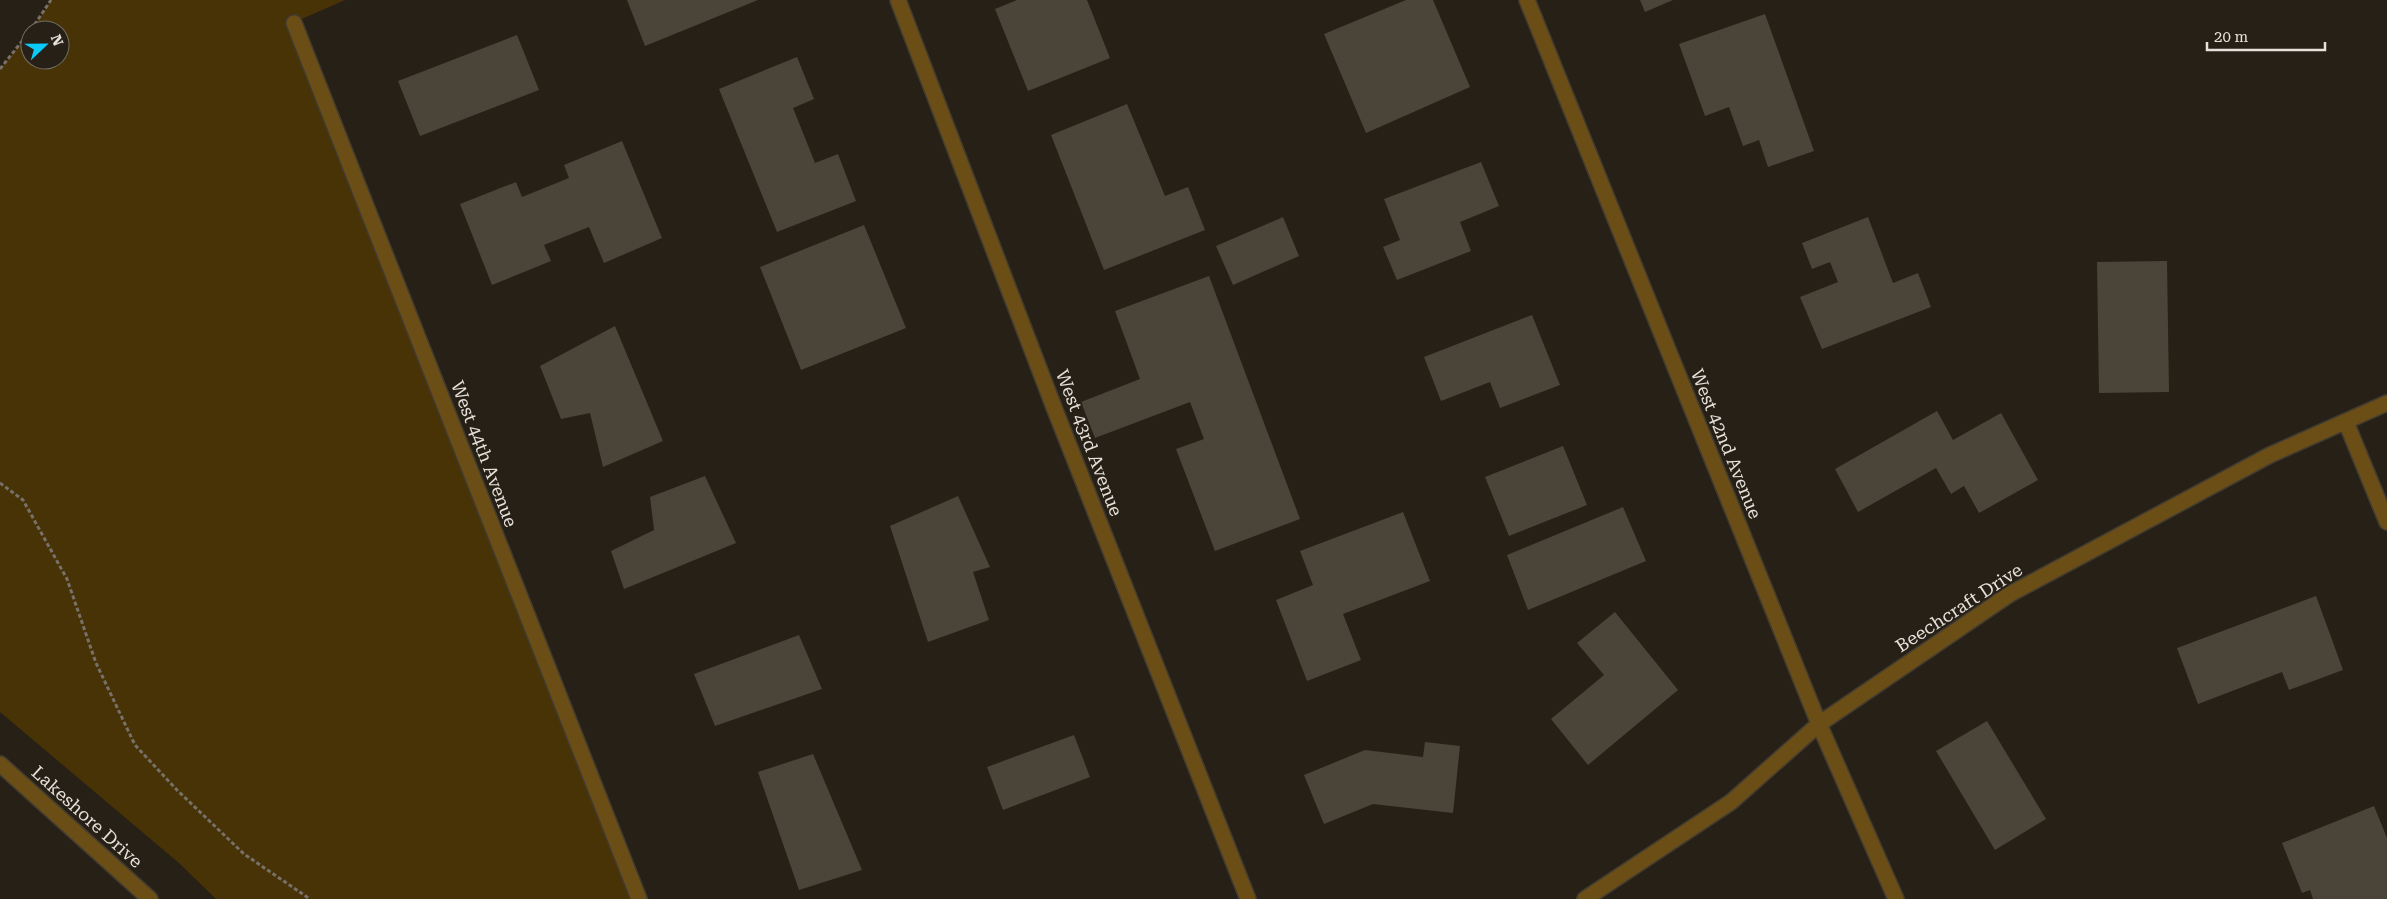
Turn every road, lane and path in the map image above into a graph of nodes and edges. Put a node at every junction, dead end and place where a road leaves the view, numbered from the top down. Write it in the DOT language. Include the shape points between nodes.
graph roads {
  1 [pos="51,0"];
  2 [pos="898,0"];
  3 [pos="1527,0"];
  4 [pos="37,20"];
  5 [pos="294,23"];
  6 [pos="20,43"];
  7 [pos="0,68"];
  8 [pos="2387,403"];
  9 [pos="2346,422"];
  10 [pos="0,483"];
  11 [pos="2387,522"];
  12 [pos="1819,724"];
  13 [pos="0,764"];
  14 [pos="150,899"];
  15 [pos="310,899"];
  16 [pos="639,899"];
  17 [pos="1248,899"];
  18 [pos="1585,899"];
  19 [pos="1896,899"];
  1 -- 4 [label="path"];
  2 -- 17 [label="street, West 43rd Avenue"];
  3 -- 12 [label="street, West 42nd Avenue"];
  5 -- 16 [label="street, West 44th Avenue"];
  6 -- 7 [label="path"];
  8 -- 9 [label="street, Beechcraft Drive"];
  9 -- 11 [label="street"];
  9 -- 12 [label="street, Beechcraft Drive" via="2270,455 2010,594"];
  10 -- 15 [label="path" via="23,500 67,579 96,662 136,745 177,790 244,854"];
  12 -- 18 [label="street, Beechcraft Drive" via="1731,802"];
  12 -- 19 [label="street, West 42nd Avenue"];
  13 -- 14 [label="street, Lakeshore Drive"];
}
